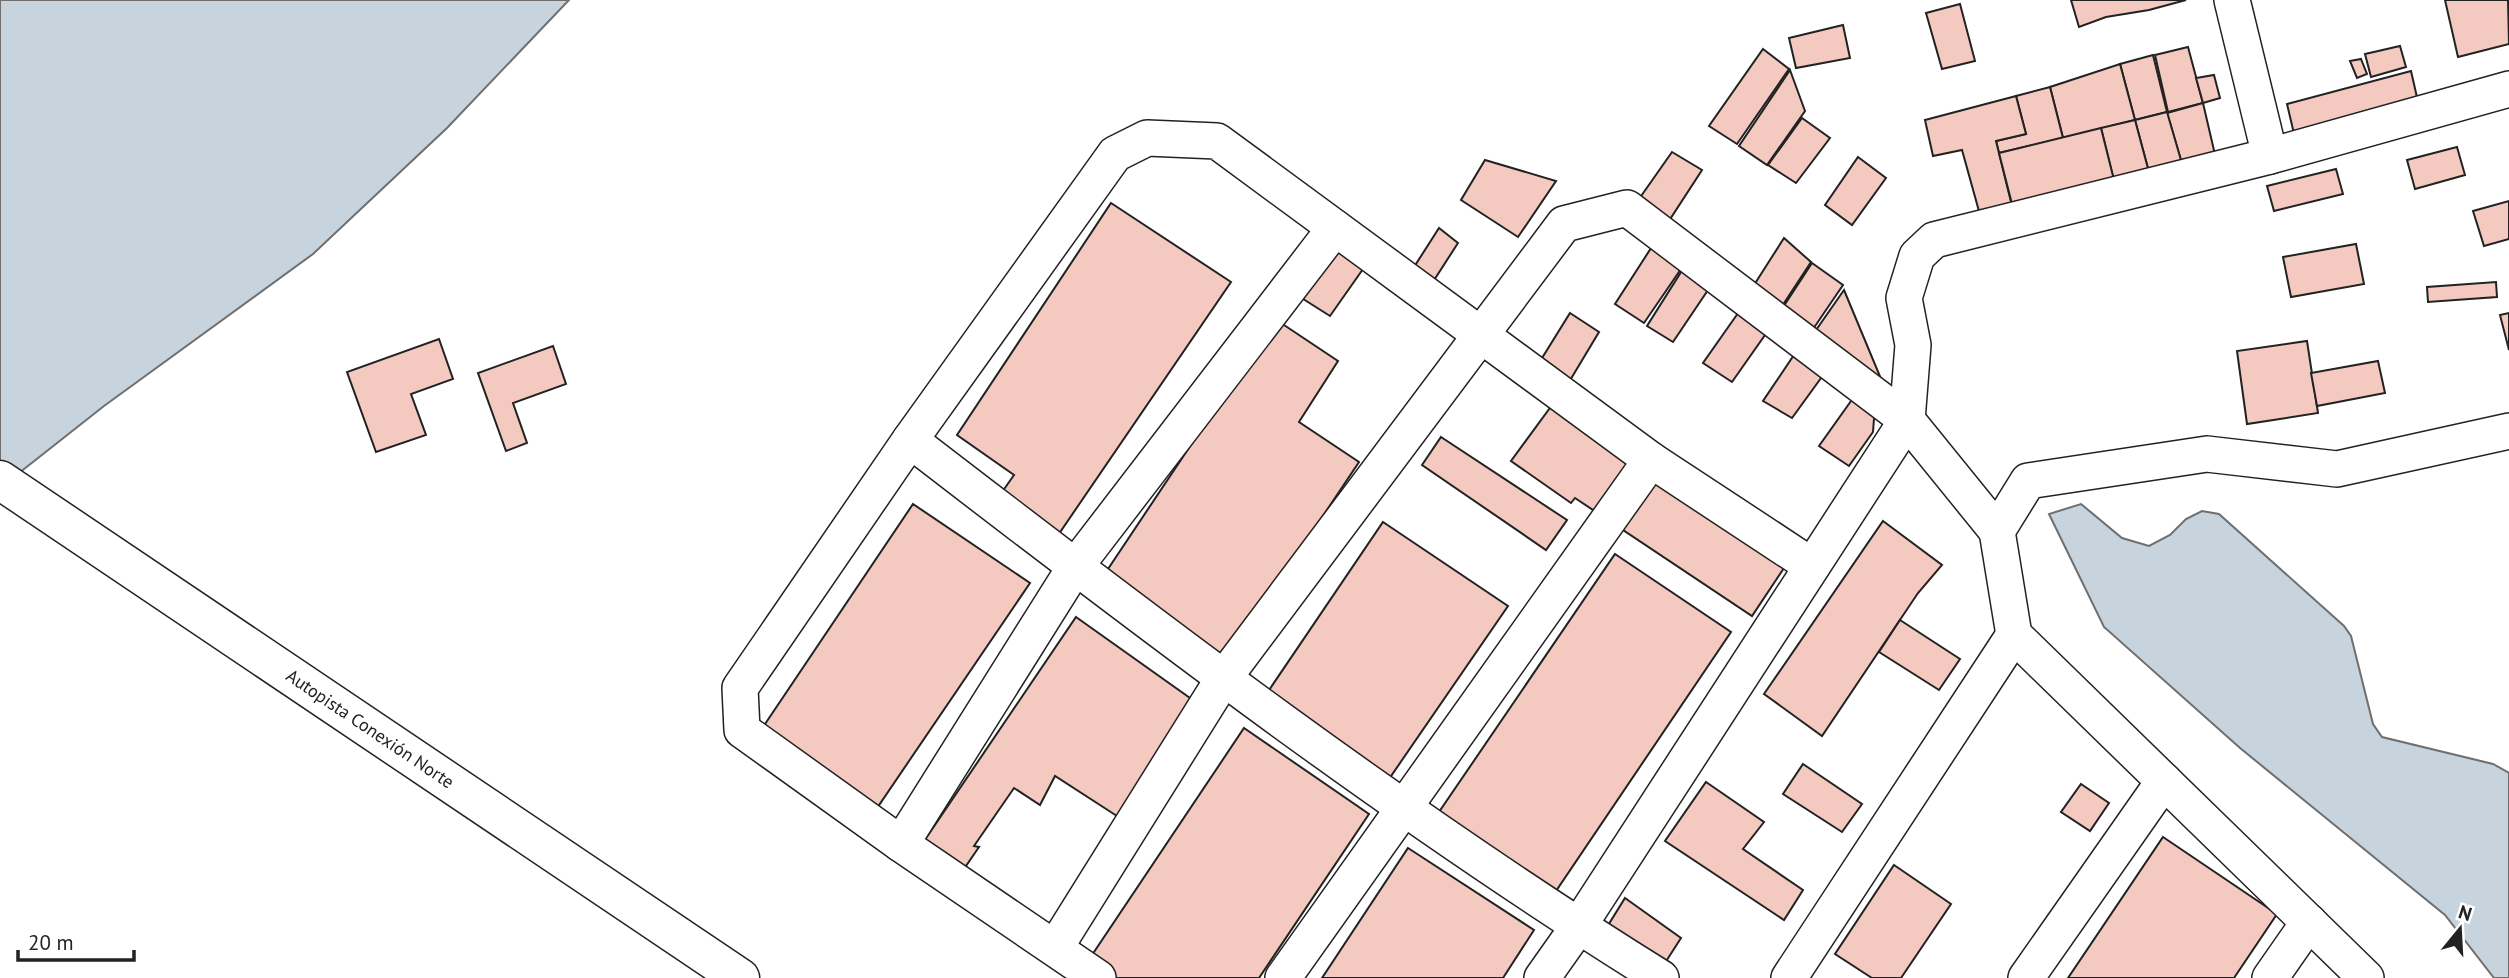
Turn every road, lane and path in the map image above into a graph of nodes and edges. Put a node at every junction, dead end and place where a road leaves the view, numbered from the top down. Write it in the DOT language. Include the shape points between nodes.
graph roads {
  1 [pos="2232,0"];
  2 [pos="2509,89"];
  3 [pos="2270,156"];
  4 [pos="1335,228"];
  5 [pos="1480,334"];
  6 [pos="1907,420"];
  7 [pos="2509,431"];
  8 [pos="910,440"];
  9 [pos="1651,460"];
  10 [pos="0,480"];
  11 [pos="1997,531"];
  12 [pos="1812,566"];
  13 [pos="1076,567"];
  14 [pos="2014,635"];
  15 [pos="1223,679"];
  16 [pos="2164,781"];
  17 [pos="1404,807"];
  18 [pos="901,845"];
  19 [pos="2309,922"];
  20 [pos="1578,926"];
  21 [pos="1055,948"];
  22 [pos="740,978"];
  23 [pos="1098,978"];
  24 [pos="1283,978"];
  25 [pos="1542,978"];
  26 [pos="1661,978"];
  27 [pos="1789,978"];
  28 [pos="2026,978"];
  29 [pos="2270,978"];
  30 [pos="2366,978"];
  1 -- 3 [label="street"];
  2 -- 3 [label="street"];
  3 -- 6 [label="street" via="1934,240 1916,256 1904,298 1913,345"];
  4 -- 5 [label="street"];
  4 -- 8 [label="street" via="1217,141 1147,138 1115,154"];
  4 -- 13 [label="street"];
  5 -- 6 [label="street" via="1564,224 1627,208"];
  5 -- 9 [label="street"];
  5 -- 15 [label="street"];
  6 -- 11 [label="street"];
  6 -- 12 [label="street"];
  7 -- 11 [label="street" via="2337,469 2207,454 2028,481"];
  8 -- 13 [label="street"];
  8 -- 18 [label="street" via="740,688 742,730"];
  9 -- 12 [label="street"];
  9 -- 17 [label="street"];
  10 -- 22 [label="highway, Autopista Conexión Norte"];
  11 -- 14 [label="street"];
  12 -- 20 [label="street"];
  13 -- 15 [label="street"];
  13 -- 18 [label="street"];
  14 -- 16 [label="street"];
  14 -- 27 [label="street"];
  15 -- 17 [label="street"];
  15 -- 21 [label="street"];
  16 -- 19 [label="street"];
  16 -- 28 [label="street"];
  17 -- 20 [label="street"];
  17 -- 24 [label="street"];
  18 -- 21 [label="street"];
  19 -- 29 [label="street"];
  19 -- 30 [label="street"];
  20 -- 25 [label="street"];
  20 -- 26 [label="street"];
  21 -- 23 [label="street"];
}
